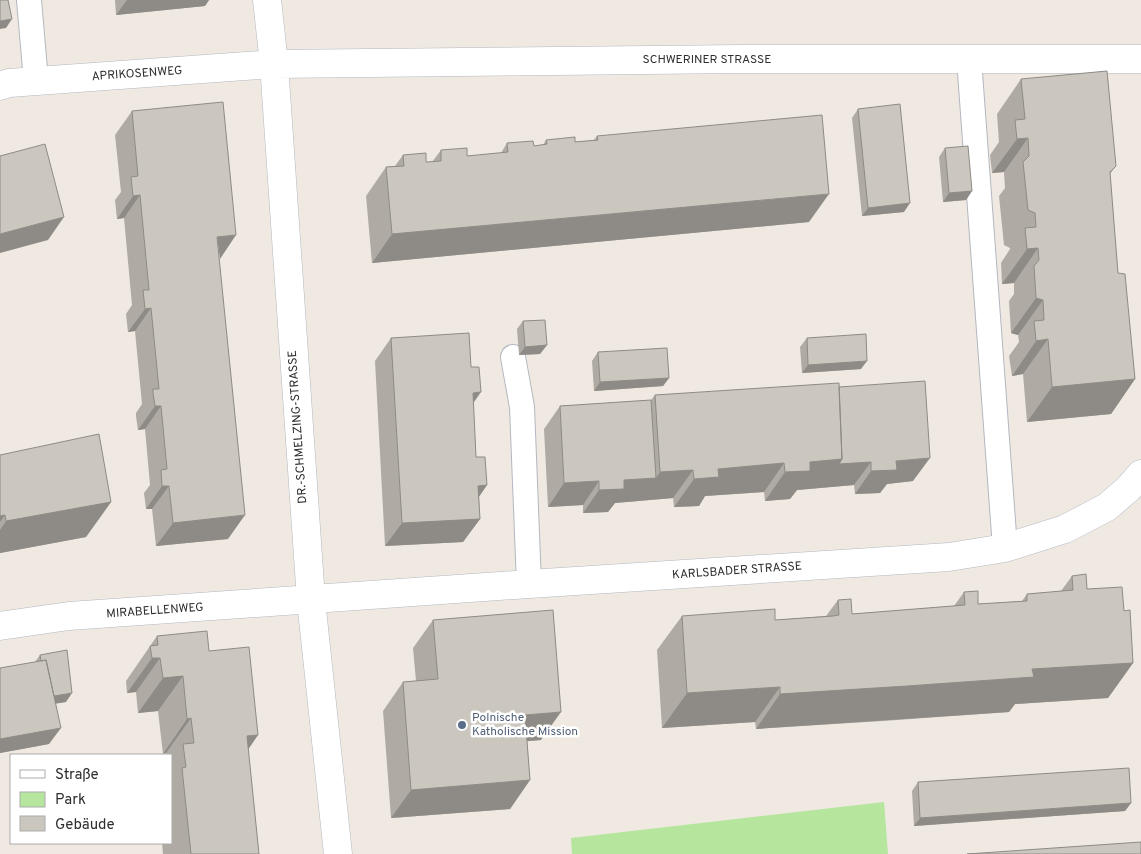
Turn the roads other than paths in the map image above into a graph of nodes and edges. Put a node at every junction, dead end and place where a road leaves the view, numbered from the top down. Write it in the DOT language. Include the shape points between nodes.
graph roads {
  1 [pos="28,0"];
  2 [pos="267,0"];
  3 [pos="970,59"];
  4 [pos="1141,59"];
  5 [pos="274,64"];
  6 [pos="36,81"];
  7 [pos="0,86"];
  8 [pos="513,357"];
  9 [pos="1141,474"];
  10 [pos="1005,548"];
  11 [pos="530,584"];
  12 [pos="311,600"];
  13 [pos="0,626"];
  14 [pos="338,854"];
  1 -- 6 [label="lane"];
  2 -- 5 [label="street, DR.-SCHMELZING-STRASSE"];
  3 -- 4 [label="street, SCHWERINER STRASSE"];
  3 -- 5 [label="street, SCHWERINER STRASSE"];
  3 -- 10 [label="lane"];
  5 -- 6 [label="street, APRIKOSENWEG"];
  5 -- 12 [label="street, DR.-SCHMELZING-STRASSE"];
  6 -- 7 [label="street, APRIKOSENWEG"];
  8 -- 11 [label="lane" via="522,407"];
  9 -- 10 [label="street, KARLSBADER STRASSE" via="1107,508 1065,529"];
  10 -- 11 [label="street, KARLSBADER STRASSE" via="949,557"];
  11 -- 12 [label="street, KARLSBADER STRASSE"];
  12 -- 13 [label="street, MIRABELLENWEG" via="69,616"];
  12 -- 14 [label="street, DR.-SCHMELZING-STRASSE"];
}
